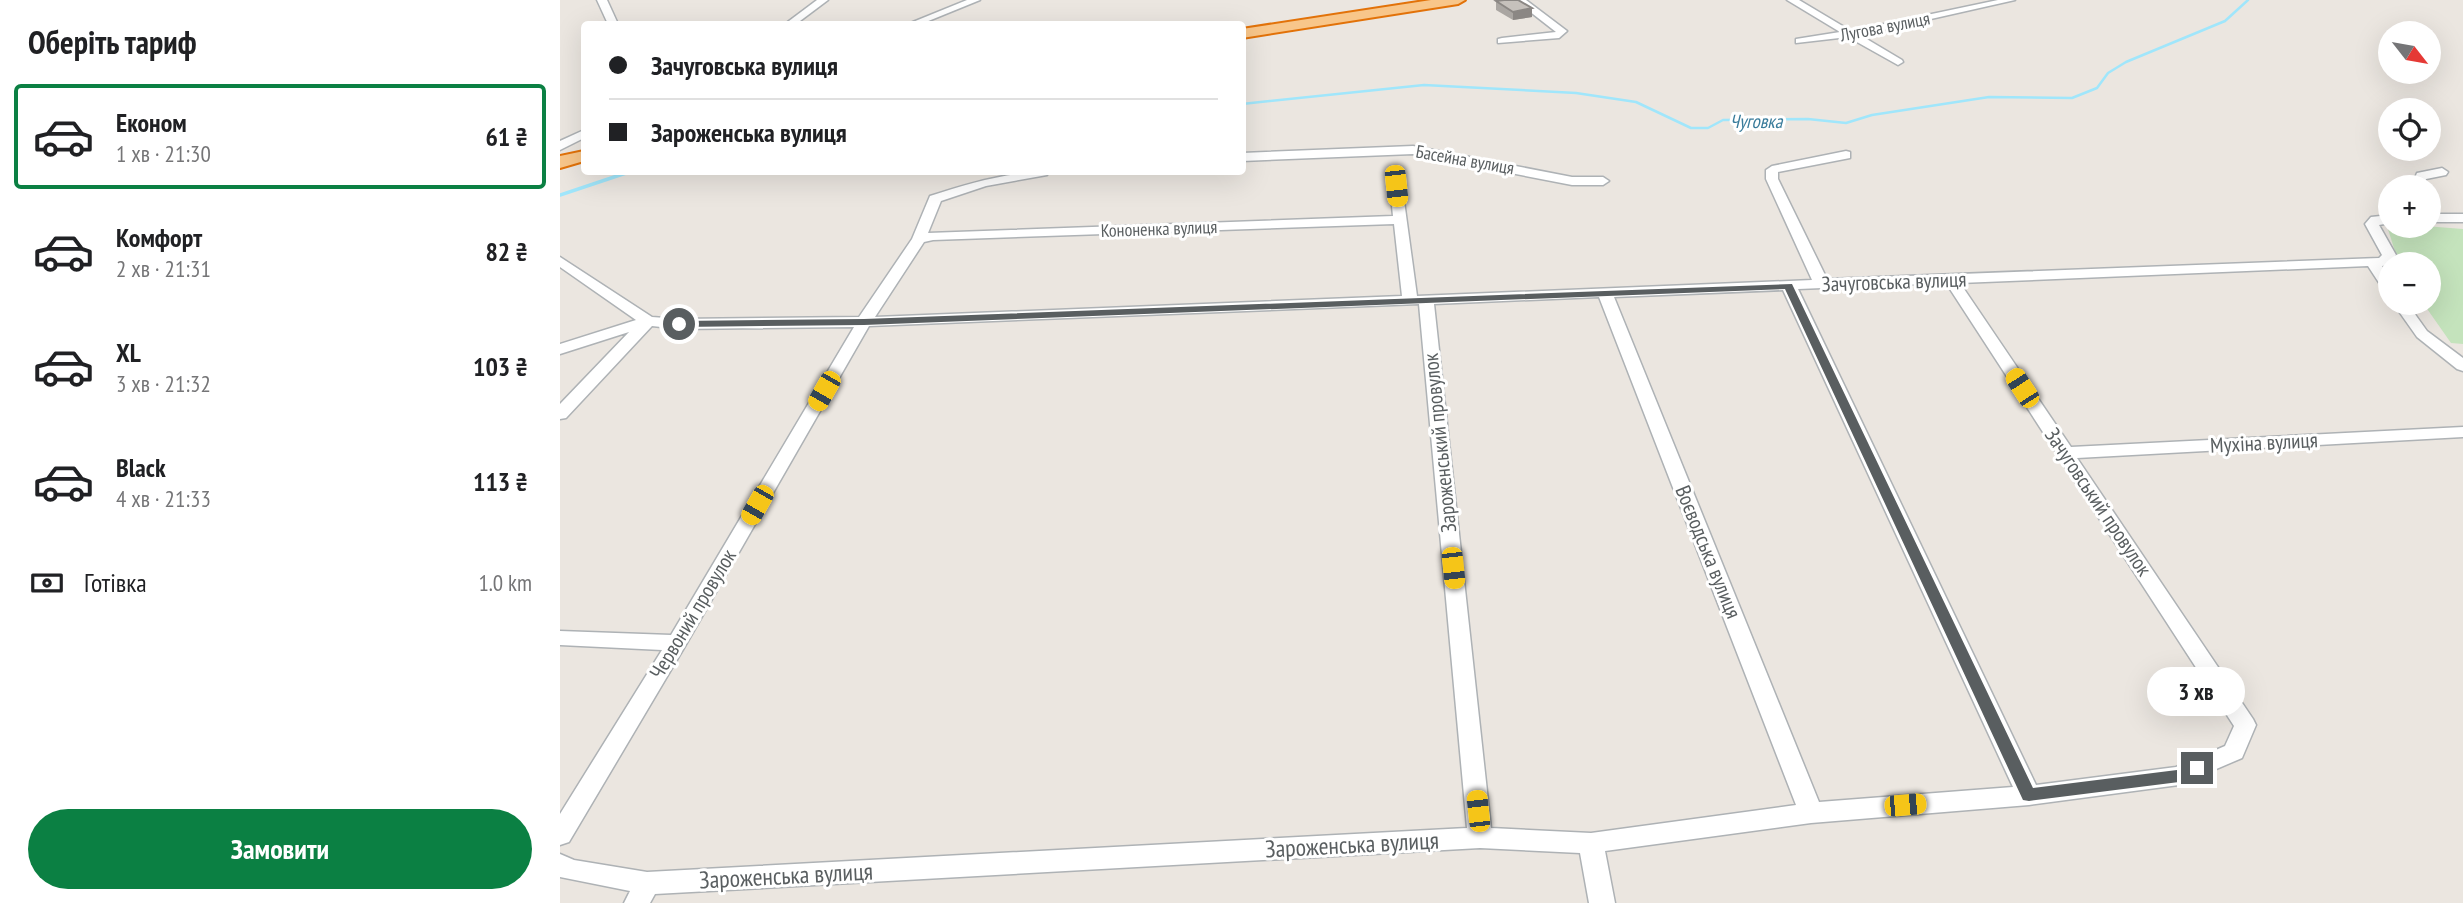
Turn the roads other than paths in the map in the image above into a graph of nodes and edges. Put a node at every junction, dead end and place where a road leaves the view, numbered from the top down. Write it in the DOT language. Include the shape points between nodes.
graph roads {
  1 [pos="602,0"];
  2 [pos="823,0"];
  3 [pos="975,0"];
  4 [pos="1458,0"];
  5 [pos="1520,0"];
  6 [pos="1792,0"];
  7 [pos="2010,0"];
  8 [pos="1429,2"];
  9 [pos="611,21"];
  10 [pos="794,21"];
  11 [pos="921,21"];
  12 [pos="1246,33"];
  13 [pos="1849,34"];
  14 [pos="1502,41"];
  15 [pos="1800,41"];
  16 [pos="1898,62"];
  17 [pos="581,136"];
  18 [pos="560,146"];
  19 [pos="1846,155"];
  20 [pos="581,157"];
  21 [pos="1246,157"];
  22 [pos="560,162"];
  23 [pos="2442,172"];
  24 [pos="1027,175"];
  25 [pos="2426,175"];
  26 [pos="1603,181"];
  27 [pos="1396,186"];
  28 [pos="2441,218"];
  29 [pos="2463,218"];
  30 [pos="1399,220"];
  31 [pos="2378,220"];
  32 [pos="2378,235"];
  33 [pos="2380,238"];
  34 [pos="919,239"];
  35 [pos="560,261"];
  36 [pos="2372,262"];
  37 [pos="2378,271"];
  38 [pos="1951,280"];
  39 [pos="1822,285"];
  40 [pos="1789,286"];
  41 [pos="1604,291"];
  42 [pos="1418,299"];
  43 [pos="2409,315"];
  44 [pos="648,321"];
  45 [pos="864,322"];
  46 [pos="560,349"];
  47 [pos="2463,366"];
  48 [pos="560,414"];
  49 [pos="2463,432"];
  50 [pos="2066,453"];
  51 [pos="560,638"];
  52 [pos="677,643"];
  53 [pos="2245,724"];
  54 [pos="2029,795"];
  55 [pos="1811,813"];
  56 [pos="560,835"];
  57 [pos="1480,838"];
  58 [pos="1591,843"];
  59 [pos="560,865"];
  60 [pos="642,893"];
  61 [pos="1602,903"];
  1 -- 9 [label="street"];
  2 -- 10 [label="street"];
  3 -- 11 [label="street"];
  4 -- 8 [label="highway"];
  5 -- 14 [label="street" via="1562,32"];
  6 -- 13 [label="street"];
  7 -- 13 [label="street, Лугова вулиця"];
  8 -- 12 [label="highway"];
  13 -- 15 [label="street, Лугова вулиця"];
  13 -- 16 [label="street"];
  17 -- 18 [label="street"];
  19 -- 39 [label="street" via="1772,170 1772,179"];
  20 -- 22 [label="highway"];
  21 -- 26 [label="street, Басейна вулиця" via="1413,150 1572,181"];
  23 -- 25 [label="street"];
  24 -- 34 [label="street, Червоний провулок" via="934,198"];
  27 -- 30 [label="street, Зароженський провулок"];
  28 -- 29 [label="street"];
  30 -- 34 [label="street, Кононенка вулиця"];
  30 -- 42 [label="street, Зароженський провулок"];
  31 -- 32 [label="street" via="2372,224"];
  33 -- 36 [label="street" via="2389,255"];
  34 -- 45 [label="street, Червоний провулок"];
  35 -- 44 [label="street, Зачуговська вулиця"];
  36 -- 37 [label="street"];
  36 -- 38 [label="street, Зачуговська вулиця"];
  38 -- 39 [label="street, Зачуговська вулиця"];
  38 -- 50 [label="street, Зачуговський провулок"];
  39 -- 40 [label="street, Зачуговська вулиця"];
  40 -- 41 [label="street, Зачуговська вулиця"];
  40 -- 54 [label="street"];
  41 -- 42 [label="street, Зачуговська вулиця"];
  41 -- 55 [label="street, Воєводська вулиця"];
  42 -- 45 [label="street, Зачуговська вулиця"];
  42 -- 57 [label="street, Зароженський провулок"];
  43 -- 47 [label="street" via="2422,334"];
  44 -- 45 [label="street, Зачуговська вулиця"];
  44 -- 46 [label="street"];
  44 -- 48 [label="street"];
  45 -- 52 [label="street, Червоний провулок"];
  49 -- 50 [label="street, Мухіна вулиця"];
  50 -- 53 [label="street, Зачуговський провулок"];
  51 -- 52 [label="street"];
  52 -- 56 [label="street, Червоний провулок"];
  53 -- 54 [label="street, Зароженська вулиця" via="2234,752 2179,776"];
  54 -- 55 [label="street, Зароженська вулиця"];
  55 -- 58 [label="street, Зароженська вулиця"];
  57 -- 58 [label="street, Зароженська вулиця"];
  57 -- 60 [label="street, Зароженська вулиця"];
  58 -- 61 [label="street"];
  59 -- 60 [label="street, Зароженська вулиця"];
}
